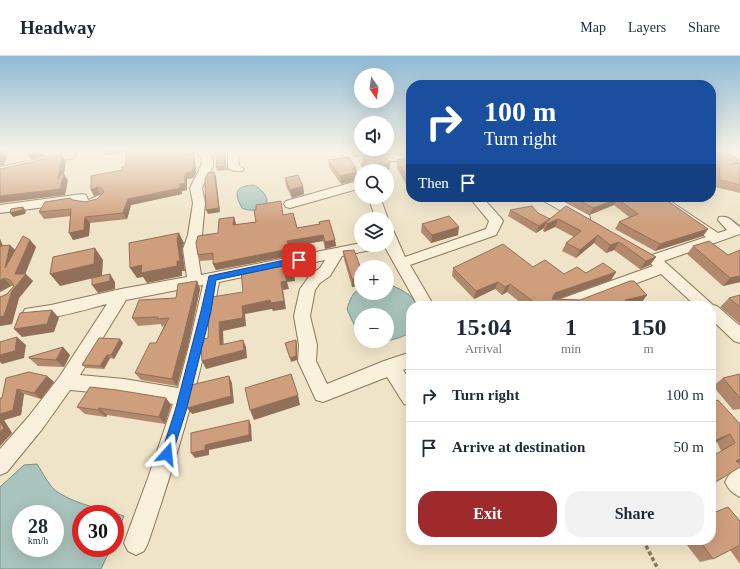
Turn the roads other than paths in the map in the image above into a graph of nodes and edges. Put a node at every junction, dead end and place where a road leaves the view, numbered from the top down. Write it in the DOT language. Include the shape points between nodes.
graph roads {
  1 [pos="203,174"];
  2 [pos="354,186"];
  3 [pos="100,199"];
  4 [pos="479,202"];
  5 [pos="555,202"];
  6 [pos="663,202"];
  7 [pos="290,204"];
  8 [pos="0,209"];
  9 [pos="724,220"];
  10 [pos="594,224"];
  11 [pos="717,238"];
  12 [pos="354,249"];
  13 [pos="394,250"];
  14 [pos="641,251"];
  15 [pos="336,253"];
  16 [pos="401,263"];
  17 [pos="659,263"];
  18 [pos="204,280"];
  19 [pos="121,295"];
  20 [pos="423,301"];
  21 [pos="573,301"];
  22 [pos="701,301"];
  23 [pos="24,314"];
  24 [pos="716,314"];
  25 [pos="740,336"];
  26 [pos="406,361"];
  27 [pos="390,366"];
  28 [pos="66,382"];
  29 [pos="406,390"];
  30 [pos="184,397"];
  31 [pos="0,465"];
  32 [pos="740,478"];
  33 [pos="740,486"];
  34 [pos="136,543"];
  1 -- 18 [label="street" via="196,188 199,203 195,235 190,249 193,271"];
  2 -- 7 [label="street"];
  3 -- 8 [label="street" via="88,204 81,202 82,198"];
  4 -- 16 [label="street" via="496,221 491,232"];
  5 -- 10 [label="street"];
  6 -- 11 [label="street"];
  9 -- 11 [label="street" via="736,231"];
  11 -- 17 [label="street"];
  12 -- 15 [label="street"];
  13 -- 16 [label="street"];
  14 -- 17 [label="street"];
  15 -- 18 [label="street"];
  15 -- 27 [label="street" via="325,272 315,279 308,289 303,307 302,316 308,344 306,357 310,369 323,394"];
  16 -- 20 [label="street"];
  17 -- 21 [label="street" via="606,290"];
  17 -- 22 [label="street"];
  18 -- 19 [label="street"];
  18 -- 30 [label="street" via="206,311"];
  19 -- 23 [label="street" via="51,311"];
  19 -- 28 [label="street"];
  24 -- 25 [label="street"];
  26 -- 27 [label="street"];
  27 -- 29 [label="street"];
  28 -- 30 [label="street" via="124,387"];
  28 -- 31 [label="street"];
  30 -- 34 [label="street"];
  32 -- 33 [label="street" via="736,482"];
}
